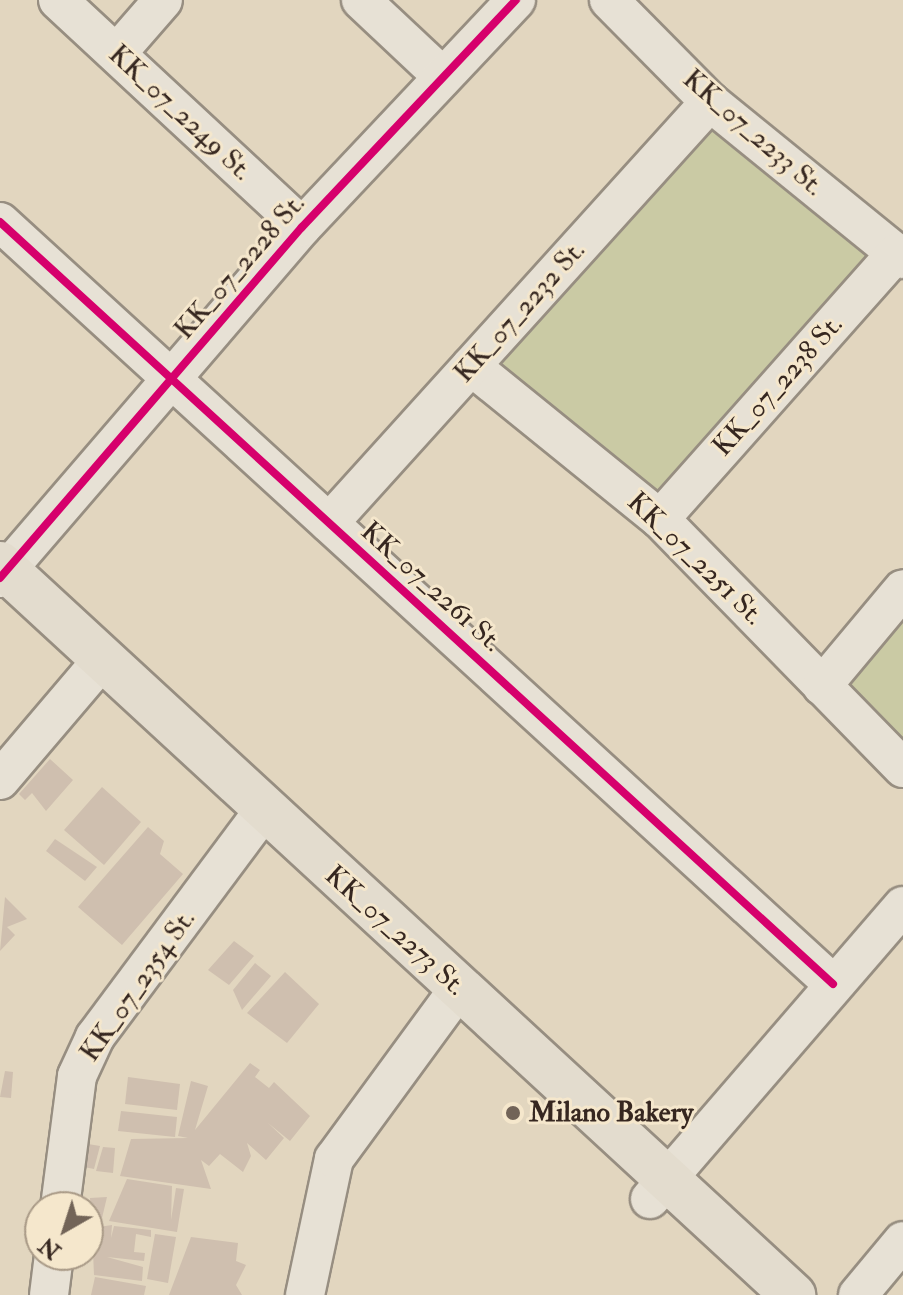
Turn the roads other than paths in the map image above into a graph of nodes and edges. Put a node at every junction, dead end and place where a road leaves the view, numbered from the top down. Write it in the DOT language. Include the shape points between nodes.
graph roads {
  1 [pos="58,0"];
  2 [pos="163,0"];
  3 [pos="361,0"];
  4 [pos="516,0"];
  5 [pos="609,0"];
  6 [pos="117,53"];
  7 [pos="443,77"];
  8 [pos="710,102"];
  9 [pos="0,222"];
  10 [pos="302,227"];
  11 [pos="900,256"];
  12 [pos="471,366"];
  13 [pos="172,380"];
  14 [pos="660,519"];
  15 [pos="329,523"];
  16 [pos="2,578"];
  17 [pos="903,589"];
  18 [pos="94,670"];
  19 [pos="822,686"];
  20 [pos="903,768"];
  21 [pos="0,780"];
  22 [pos="256,820"];
  23 [pos="903,906"];
  24 [pos="833,984"];
  25 [pos="450,998"];
  26 [pos="659,1188"];
  27 [pos="62,1191"];
  28 [pos="903,1241"];
  29 [pos="52,1271"];
  30 [pos="49,1295"];
  31 [pos="305,1295"];
  32 [pos="752,1295"];
  33 [pos="793,1295"];
  34 [pos="858,1295"];
  1 -- 6 [label="street, KK_07_2249 St."];
  2 -- 6 [label="street"];
  3 -- 7 [label="street"];
  4 -- 7 [label="street, KK_07_2228 St."];
  5 -- 8 [label="street, KK_07_2233 St."];
  6 -- 10 [label="street, KK_07_2249 St."];
  7 -- 10 [label="street, KK_07_2228 St."];
  8 -- 11 [label="street, KK_07_2233 St."];
  8 -- 12 [label="street, KK_07_2232 St."];
  9 -- 13 [label="street, KK_07_2261 St."];
  10 -- 13 [label="street, KK_07_2228 St."];
  11 -- 14 [label="street, KK_07_2238 St."];
  12 -- 14 [label="street, KK_07_2251 St."];
  12 -- 15 [label="street, KK_07_2232 St."];
  13 -- 15 [label="street, KK_07_2261 St."];
  13 -- 16 [label="street, KK_07_2228 St."];
  14 -- 19 [label="street, KK_07_2251 St."];
  15 -- 24 [label="street, KK_07_2261 St."];
  16 -- 18 [label="main road, KK_07_2273 St."];
  17 -- 19 [label="street"];
  18 -- 21 [label="street"];
  18 -- 22 [label="main road, KK_07_2273 St."];
  19 -- 20 [label="street, KK_07_2251 St."];
  22 -- 25 [label="main road, KK_07_2273 St."];
  22 -- 27 [label="street, KK_07_2354 St." via="95,1037 77,1076"];
  23 -- 24 [label="street"];
  24 -- 26 [label="street"];
  25 -- 26 [label="main road, KK_07_2273 St."];
  25 -- 31 [label="street" via="334,1159"];
  26 -- 32 [label="main road, KK_07_2273 St."];
  26 -- 33 [label="main road, KK_07_2273 St."];
  28 -- 34 [label="street"];
  29 -- 30 [label="street"];
}
